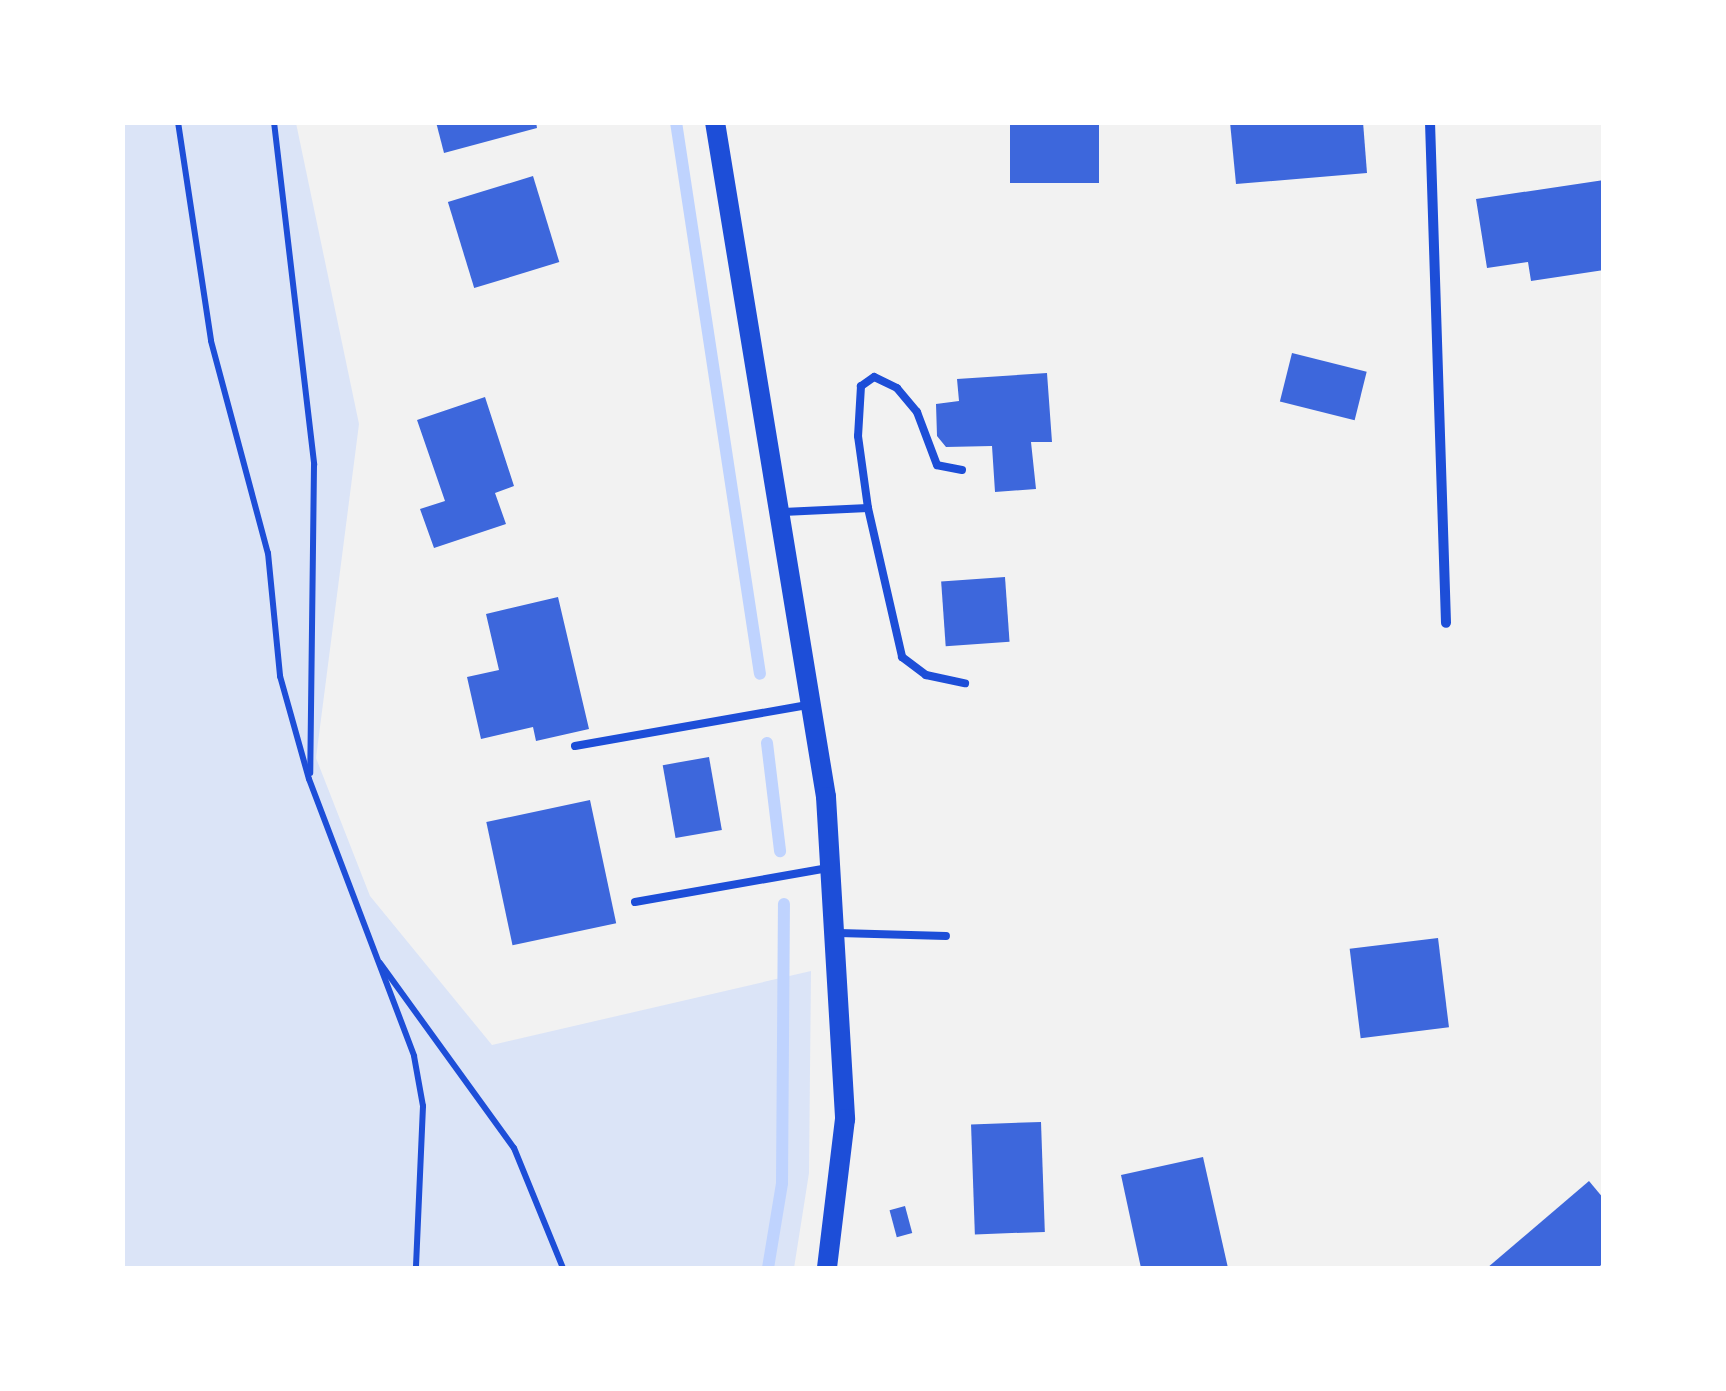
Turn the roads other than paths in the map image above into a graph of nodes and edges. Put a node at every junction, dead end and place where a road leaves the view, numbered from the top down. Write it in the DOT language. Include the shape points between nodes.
graph roads {
  1 [pos="715,122"];
  2 [pos="1430,122"];
  3 [pos="962,470"];
  4 [pos="868,508"];
  5 [pos="782,512"];
  6 [pos="1446,623"];
  7 [pos="964,683"];
  8 [pos="812,704"];
  9 [pos="575,746"];
  10 [pos="832,868"];
  11 [pos="634,902"];
  12 [pos="839,932"];
  13 [pos="946,936"];
  14 [pos="827,1268"];
  1 -- 5 [label="main road"];
  2 -- 6 [label="street"];
  3 -- 4 [label="lane" via="937,465 908,399 874,377 861,386 858,401"];
  4 -- 5 [label="lane"];
  4 -- 7 [label="lane" via="902,656 926,676"];
  5 -- 8 [label="main road"];
  8 -- 9 [label="lane"];
  8 -- 10 [label="main road"];
  10 -- 11 [label="lane"];
  10 -- 12 [label="main road"];
  12 -- 13 [label="lane"];
  12 -- 14 [label="main road" via="845,1119"];
}
